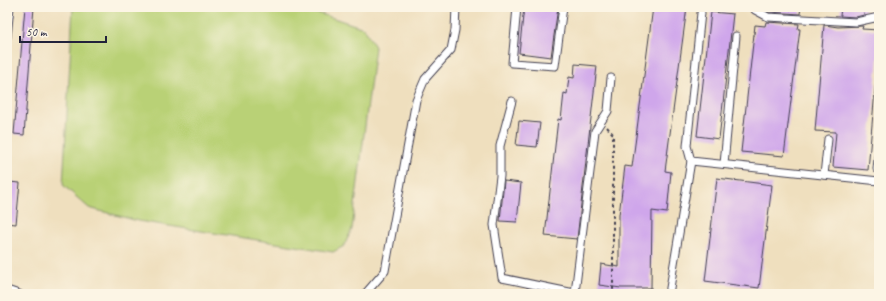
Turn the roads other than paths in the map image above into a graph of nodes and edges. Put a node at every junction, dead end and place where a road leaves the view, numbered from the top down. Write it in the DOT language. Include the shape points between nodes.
graph roads {
  1 [pos="10,7"];
  2 [pos="456,7"];
  3 [pos="517,7"];
  4 [pos="563,7"];
  5 [pos="754,7"];
  6 [pos="701,13"];
  7 [pos="879,17"];
  8 [pos="736,36"];
  9 [pos="7,37"];
  10 [pos="611,78"];
  11 [pos="512,101"];
  12 [pos="828,139"];
  13 [pos="879,149"];
  14 [pos="691,161"];
  15 [pos="724,164"];
  16 [pos="877,169"];
  17 [pos="824,175"];
  18 [pos="879,181"];
  19 [pos="7,290"];
  20 [pos="19,294"];
  21 [pos="365,294"];
  22 [pos="577,294"];
  23 [pos="670,294"];
  1 -- 9 [label="lane"];
  2 -- 21 [label="lane" via="451,50 425,79 416,100 385,272"];
  3 -- 4 [label="lane" via="512,63 555,66"];
  5 -- 7 [label="lane" via="768,17 856,22"];
  6 -- 14 [label="lane" via="687,146"];
  8 -- 15 [label="lane"];
  10 -- 22 [label="lane" via="608,111 595,131"];
  11 -- 22 [label="lane" via="500,146 500,176 494,225 502,278"];
  12 -- 17 [label="lane"];
  13 -- 16 [label="lane"];
  14 -- 15 [label="lane"];
  14 -- 23 [label="lane"];
  15 -- 17 [label="lane"];
  17 -- 18 [label="lane"];
  19 -- 20 [label="lane"];
}
